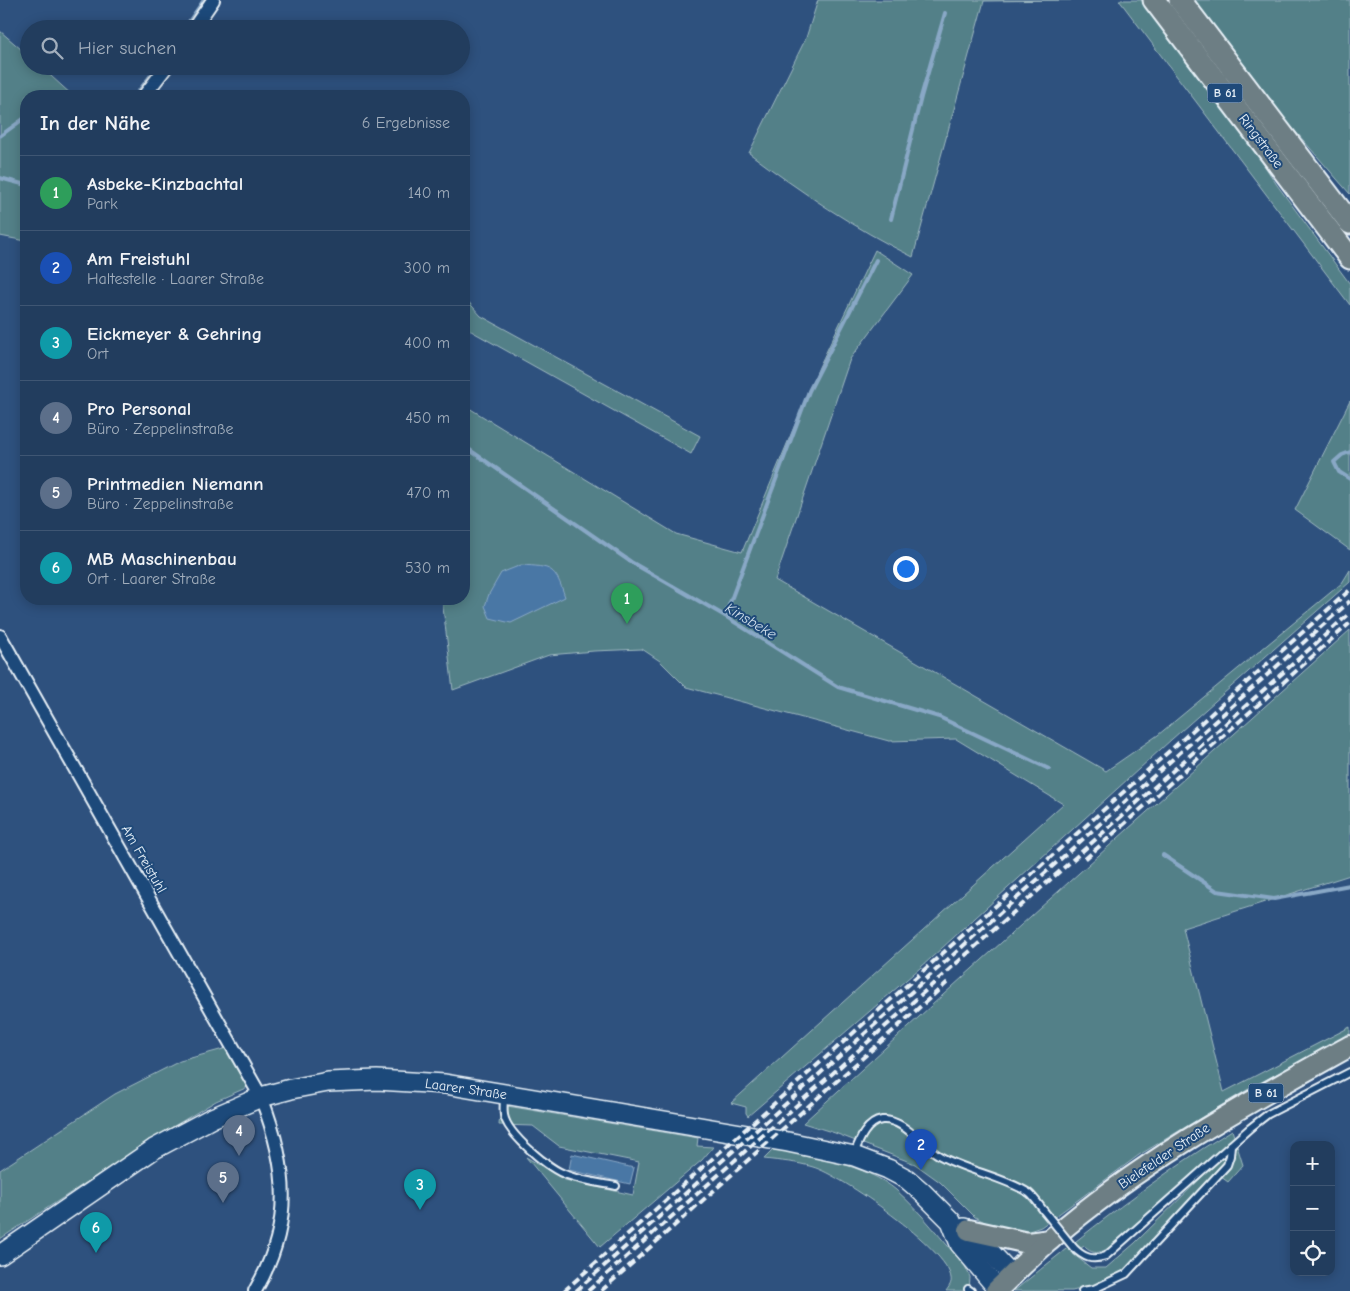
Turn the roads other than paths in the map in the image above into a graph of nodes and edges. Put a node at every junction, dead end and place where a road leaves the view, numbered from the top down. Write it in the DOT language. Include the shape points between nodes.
graph roads {
  1 [pos="213,0"];
  2 [pos="1154,0"];
  3 [pos="1180,0"];
  4 [pos="199,20"];
  5 [pos="160,75"];
  6 [pos="149,90"];
  7 [pos="1350,223"];
  8 [pos="1350,258"];
  9 [pos="0,636"];
  10 [pos="1350,1046"];
  11 [pos="1350,1072"];
  12 [pos="504,1094"];
  13 [pos="261,1097"];
  14 [pos="1231,1145"];
  15 [pos="854,1156"];
  16 [pos="616,1186"];
  17 [pos="951,1221"];
  18 [pos="969,1230"];
  19 [pos="1050,1240"];
  20 [pos="0,1255"];
  21 [pos="1002,1285"];
  22 [pos="256,1291"];
  23 [pos="1082,1291"];
  1 -- 4 [label="street"];
  2 -- 8 [label="highway, Ringstraße / B 61"];
  3 -- 7 [label="highway, Ringstraße / B 61"];
  5 -- 6 [label="street"];
  9 -- 13 [label="street, Am Freistuhl"];
  10 -- 19 [label="main road, Bielefelder Straße / B 61" via="1184,1142 1126,1181"];
  11 -- 14 [label="lane" via="1268,1114"];
  12 -- 13 [label="main road, Laarer Straße" via="445,1084 377,1080 328,1082"];
  12 -- 15 [label="main road, Laarer Straße"];
  12 -- 16 [label="lane" via="504,1116 515,1135 530,1150 566,1175"];
  13 -- 20 [label="main road, Laarer Straße" via="212,1118 154,1149"];
  13 -- 22 [label="street, Am Freistuhl" via="278,1154 283,1182 283,1211 271,1259"];
  14 -- 15 [label="lane, bridge" via="1106,1256 1096,1259 1086,1258 1073,1247 1028,1193 950,1162 892,1122 875,1121 866,1129"];
  14 -- 23 [label="lane" via="1227,1165 1126,1274"];
  15 -- 17 [label="main road, Laarer Straße" via="906,1179"];
  17 -- 18 [label="main road, Laarer Straße"];
  17 -- 21 [label="main road, Laarer Straße" via="960,1244"];
  18 -- 19 [label="main road" via="1028,1243"];
  18 -- 21 [label="main road, Laarer Straße"];
  19 -- 21 [label="main road, Bielefelder Straße / B 61"];
}
